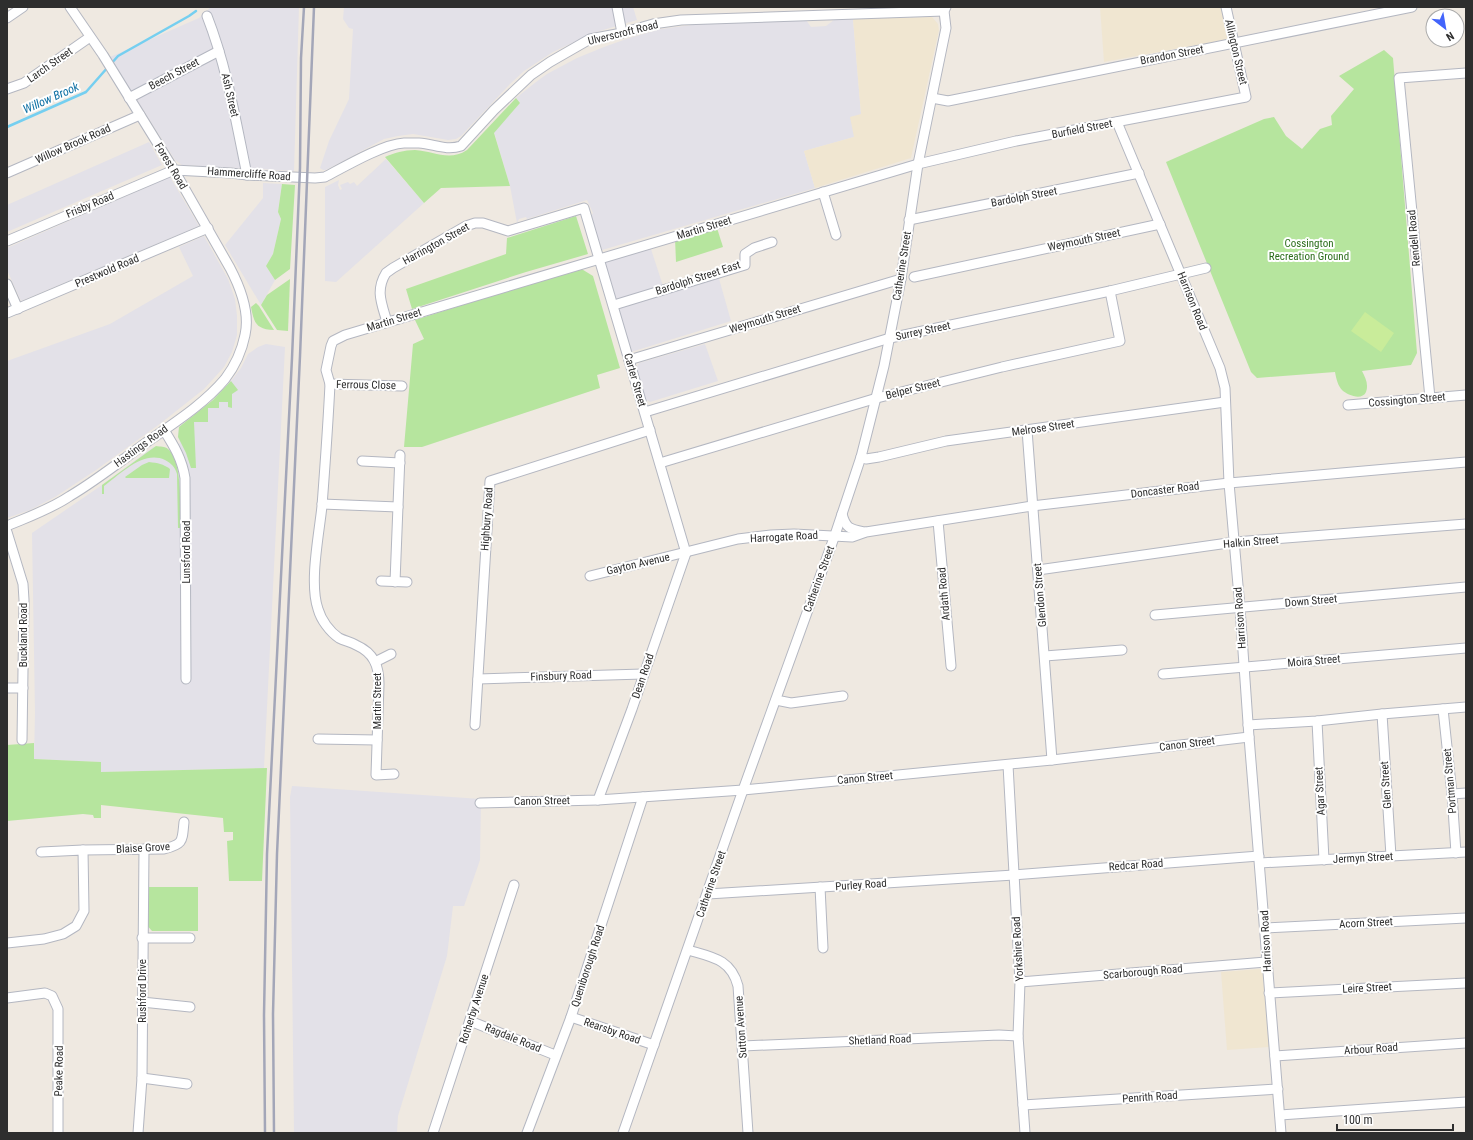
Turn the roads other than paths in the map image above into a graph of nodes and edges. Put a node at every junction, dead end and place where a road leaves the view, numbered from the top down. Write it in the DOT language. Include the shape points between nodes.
graph roads {
  1 [pos="23,7"];
  2 [pos="70,7"];
  3 [pos="616,7"];
  4 [pos="1226,7"];
  5 [pos="1412,7"];
  6 [pos="945,9"];
  7 [pos="207,16"];
  8 [pos="7,18"];
  9 [pos="622,33"];
  10 [pos="90,37"];
  11 [pos="1234,42"];
  12 [pos="219,51"];
  13 [pos="1466,74"];
  14 [pos="7,89"];
  15 [pos="1246,97"];
  16 [pos="129,98"];
  17 [pos="932,98"];
  18 [pos="140,115"];
  19 [pos="1117,122"];
  20 [pos="918,164"];
  21 [pos="174,170"];
  22 [pos="7,173"];
  23 [pos="1139,173"];
  24 [pos="247,175"];
  25 [pos="325,177"];
  26 [pos="823,192"];
  27 [pos="584,208"];
  28 [pos="909,220"];
  29 [pos="1160,224"];
  30 [pos="208,228"];
  31 [pos="836,235"];
  32 [pos="7,241"];
  33 [pos="772,242"];
  34 [pos="599,259"];
  35 [pos="1206,268"];
  36 [pos="1181,274"];
  37 [pos="914,277"];
  38 [pos="901,278"];
  39 [pos="7,284"];
  40 [pos="1110,291"];
  41 [pos="614,306"];
  42 [pos="18,309"];
  43 [pos="7,313"];
  44 [pos="387,322"];
  45 [pos="245,334"];
  46 [pos="890,338"];
  47 [pos="629,360"];
  48 [pos="330,384"];
  49 [pos="402,386"];
  50 [pos="1466,395"];
  51 [pos="877,398"];
  52 [pos="1430,398"];
  53 [pos="1226,402"];
  54 [pos="1348,405"];
  55 [pos="644,412"];
  56 [pos="164,430"];
  57 [pos="650,430"];
  58 [pos="1026,430"];
  59 [pos="861,458"];
  60 [pos="362,461"];
  61 [pos="1466,462"];
  62 [pos="660,463"];
  63 [pos="1229,482"];
  64 [pos="322,504"];
  65 [pos="1032,506"];
  66 [pos="398,507"];
  67 [pos="842,514"];
  68 [pos="938,521"];
  69 [pos="1466,524"];
  70 [pos="7,526"];
  71 [pos="7,532"];
  72 [pos="866,532"];
  73 [pos="835,535"];
  74 [pos="1235,542"];
  75 [pos="686,553"];
  76 [pos="1038,570"];
  77 [pos="590,576"];
  78 [pos="381,581"];
  79 [pos="396,582"];
  80 [pos="407,582"];
  81 [pos="1466,587"];
  82 [pos="1240,608"];
  83 [pos="1155,615"];
  84 [pos="1466,648"];
  85 [pos="1122,650"];
  86 [pos="391,654"];
  87 [pos="1045,656"];
  88 [pos="375,662"];
  89 [pos="951,666"];
  90 [pos="1243,666"];
  91 [pos="643,674"];
  92 [pos="1163,674"];
  93 [pos="478,678"];
  94 [pos="186,679"];
  95 [pos="7,688"];
  96 [pos="23,688"];
  97 [pos="843,696"];
  98 [pos="776,700"];
  99 [pos="1466,707"];
  100 [pos="1443,708"];
  101 [pos="1382,714"];
  102 [pos="1317,721"];
  103 [pos="475,725"];
  104 [pos="1248,725"];
  105 [pos="1249,737"];
  106 [pos="318,739"];
  107 [pos="22,740"];
  108 [pos="377,740"];
  109 [pos="1052,760"];
  110 [pos="1008,765"];
  111 [pos="394,774"];
  112 [pos="743,790"];
  113 [pos="1466,792"];
  114 [pos="1452,794"];
  115 [pos="643,797"];
  116 [pos="598,800"];
  117 [pos="480,803"];
  118 [pos="184,822"];
  119 [pos="144,849"];
  120 [pos="84,850"];
  121 [pos="41,852"];
  122 [pos="1466,852"];
  123 [pos="1456,853"];
  124 [pos="1391,856"];
  125 [pos="1260,860"];
  126 [pos="1324,860"];
  127 [pos="1014,875"];
  128 [pos="514,885"];
  129 [pos="820,887"];
  130 [pos="708,894"];
  131 [pos="1466,918"];
  132 [pos="1266,928"];
  133 [pos="142,938"];
  134 [pos="190,938"];
  135 [pos="7,943"];
  136 [pos="824,948"];
  137 [pos="688,950"];
  138 [pos="1266,962"];
  139 [pos="1020,982"];
  140 [pos="1466,983"];
  141 [pos="1269,993"];
  142 [pos="7,998"];
  143 [pos="142,1002"];
  144 [pos="190,1007"];
  145 [pos="571,1017"];
  146 [pos="470,1021"];
  147 [pos="1018,1036"];
  148 [pos="1466,1043"];
  149 [pos="654,1046"];
  150 [pos="742,1046"];
  151 [pos="556,1055"];
  152 [pos="1275,1056"];
  153 [pos="142,1078"];
  154 [pos="187,1084"];
  155 [pos="1278,1089"];
  156 [pos="1466,1102"];
  157 [pos="1023,1105"];
  158 [pos="1280,1115"];
  159 [pos="58,1133"];
  160 [pos="138,1133"];
  161 [pos="434,1133"];
  162 [pos="527,1133"];
  163 [pos="623,1133"];
  164 [pos="748,1133"];
  165 [pos="1025,1133"];
  166 [pos="1281,1133"];
  1 -- 8 [label="street"];
  2 -- 10 [label="street, Forest Road"];
  3 -- 9 [label="street"];
  4 -- 11 [label="street, Allington Street"];
  5 -- 11 [label="street, Brandon Street"];
  6 -- 9 [label="street, Ulverscroft Road" via="682,20 652,24"];
  6 -- 17 [label="street, Catherine Street" via="946,28"];
  7 -- 12 [label="street, Ash Street"];
  9 -- 25 [label="street, Ulverscroft Road" via="590,39 531,75 461,146 445,149 419,143 402,143 382,148"];
  10 -- 14 [label="street, Larch Street" via="24,83"];
  10 -- 16 [label="street, Forest Road"];
  11 -- 15 [label="street, Allington Street"];
  11 -- 17 [label="street, Brandon Street" via="948,101"];
  12 -- 16 [label="street, Beech Street"];
  12 -- 24 [label="street, Ash Street"];
  13 -- 52 [label="street, Rendell Road" via="1399,78"];
  15 -- 19 [label="street, Burfield Street"];
  16 -- 18 [label="street, Forest Road"];
  17 -- 20 [label="street, Catherine Street"];
  18 -- 21 [label="street, Forest Road"];
  18 -- 22 [label="street, Willow Brook Road"];
  19 -- 20 [label="street, Burfield Street" via="1016,141"];
  19 -- 23 [label="street, Harrison Road"];
  20 -- 26 [label="street, Martin Street"];
  20 -- 28 [label="street, Catherine Street"];
  21 -- 24 [label="street, Hammercliffe Road"];
  21 -- 30 [label="street, Forest Road"];
  21 -- 32 [label="street, Frisby Road"];
  23 -- 28 [label="street, Bardolph Street"];
  23 -- 29 [label="street, Harrison Road"];
  24 -- 25 [label="street, Hammercliffe Road"];
  26 -- 31 [label="street"];
  26 -- 34 [label="street, Martin Street"];
  27 -- 34 [label="street, Carter Street"];
  27 -- 44 [label="street, Harrington Street" via="508,231 483,223 474,223 459,230 386,273 382,280 380,296"];
  28 -- 38 [label="street, Catherine Street"];
  29 -- 36 [label="street, Harrison Road"];
  29 -- 37 [label="street, Weymouth Street"];
  30 -- 42 [label="street, Prestwold Road"];
  30 -- 45 [label="street, Forest Road" via="238,285 246,314"];
  33 -- 41 [label="street, Bardolph Street East" via="745,254 745,265"];
  34 -- 41 [label="street, Carter Street"];
  34 -- 44 [label="street, Martin Street"];
  35 -- 36 [label="street, Surrey Street"];
  36 -- 40 [label="street, Surrey Street"];
  36 -- 53 [label="street, Harrison Road" via="1220,368"];
  38 -- 46 [label="street, Catherine Street"];
  38 -- 47 [label="street, Weymouth Street"];
  39 -- 42 [label="street"];
  40 -- 46 [label="street, Surrey Street"];
  40 -- 51 [label="street, Belper Street" via="1120,341"];
  41 -- 47 [label="street, Carter Street"];
  42 -- 43 [label="street, Prestwold Road"];
  44 -- 48 [label="street, Martin Street" via="333,341 326,370"];
  45 -- 56 [label="street, Hastings Road" via="234,364 225,378 196,407"];
  46 -- 51 [label="street, Catherine Street"];
  46 -- 55 [label="street, Surrey Street"];
  47 -- 55 [label="street, Carter Street"];
  48 -- 49 [label="street, Ferrous Close"];
  48 -- 64 [label="street, Martin Street"];
  50 -- 52 [label="street, Cossington Street"];
  51 -- 59 [label="street, Catherine Street"];
  51 -- 62 [label="street, Belper Street"];
  52 -- 54 [label="street, Cossington Street"];
  53 -- 58 [label="street, Melrose Street"];
  53 -- 63 [label="street, Harrison Road"];
  55 -- 57 [label="street, Carter Street"];
  56 -- 70 [label="street, Hastings Road" via="69,497"];
  56 -- 94 [label="street, Lunsford Road" via="183,464 185,478"];
  57 -- 62 [label="street, Carter Street"];
  57 -- 93 [label="street, Highbury Road" via="490,481"];
  58 -- 59 [label="street, Melrose Street" via="946,441 880,457"];
  58 -- 65 [label="street, Glendon Street"];
  59 -- 67 [label="street, Catherine Street"];
  60 -- 66 [label="street" via="400,459"];
  61 -- 63 [label="street, Doncaster Road"];
  62 -- 75 [label="street, Carter Street"];
  63 -- 65 [label="street, Doncaster Road"];
  63 -- 74 [label="street, Harrison Road"];
  64 -- 66 [label="street"];
  64 -- 88 [label="street, Martin Street" via="314,584 317,609 332,632 360,647 372,656"];
  65 -- 68 [label="street, Doncaster Road"];
  65 -- 76 [label="street, Glendon Street"];
  66 -- 79 [label="street"];
  67 -- 72 [label="street, Doncaster Road" via="845,524 850,528"];
  67 -- 73 [label="street, Catherine Street"];
  68 -- 72 [label="street, Doncaster Road"];
  68 -- 89 [label="street, Ardath Road"];
  69 -- 74 [label="street, Halkin Street"];
  71 -- 96 [label="street, Buckland Road" via="22,584"];
  72 -- 73 [label="street, Doncaster Road" via="852,536"];
  73 -- 75 [label="street, Harrogate Road" via="771,535 738,539"];
  73 -- 98 [label="street, Catherine Street"];
  74 -- 76 [label="street, Halkin Street"];
  74 -- 82 [label="street, Harrison Road"];
  75 -- 77 [label="street, Gayton Avenue"];
  75 -- 91 [label="street, Dean Road"];
  76 -- 87 [label="street, Glendon Street"];
  78 -- 79 [label="street"];
  79 -- 80 [label="street"];
  81 -- 82 [label="street, Down Street"];
  82 -- 83 [label="street, Down Street"];
  82 -- 90 [label="street, Harrison Road"];
  84 -- 90 [label="street, Moira Street"];
  85 -- 87 [label="street"];
  86 -- 88 [label="street"];
  87 -- 109 [label="street, Glendon Street"];
  88 -- 108 [label="street, Martin Street" via="379,672"];
  90 -- 92 [label="street, Moira Street"];
  90 -- 104 [label="street, Harrison Road"];
  91 -- 93 [label="street, Finsbury Road"];
  91 -- 116 [label="street, Dean Road"];
  93 -- 103 [label="street, Highbury Road"];
  95 -- 96 [label="street"];
  96 -- 107 [label="street, Buckland Road"];
  97 -- 98 [label="street" via="791,703"];
  98 -- 112 [label="street, Catherine Street"];
  99 -- 100 [label="street"];
  100 -- 101 [label="street"];
  100 -- 114 [label="street, Portman Street"];
  101 -- 102 [label="street"];
  101 -- 124 [label="street, Glen Street"];
  102 -- 104 [label="street"];
  102 -- 126 [label="street, Agar Street"];
  104 -- 105 [label="street, Harrison Road"];
  105 -- 109 [label="street, Canon Street"];
  105 -- 125 [label="street, Harrison Road"];
  106 -- 108 [label="street"];
  108 -- 111 [label="street, Martin Street" via="376,775"];
  109 -- 110 [label="street, Canon Street"];
  110 -- 112 [label="street, Canon Street"];
  110 -- 127 [label="street, Yorkshire Road"];
  112 -- 115 [label="street, Canon Street"];
  112 -- 130 [label="street, Catherine Street"];
  113 -- 114 [label="street"];
  114 -- 123 [label="street, Portman Street"];
  115 -- 116 [label="street, Canon Street"];
  115 -- 145 [label="street, Queniborough Road"];
  116 -- 117 [label="street, Canon Street"];
  118 -- 119 [label="street, Blaise Grove" via="182,839 177,846"];
  119 -- 120 [label="street, Blaise Grove"];
  119 -- 133 [label="street, Rushford Drive"];
  120 -- 121 [label="street, Blaise Grove"];
  120 -- 135 [label="street" via="84,911 76,926 63,934 44,939"];
  122 -- 123 [label="street, Jermyn Street"];
  123 -- 124 [label="street, Jermyn Street"];
  124 -- 126 [label="street, Jermyn Street"];
  125 -- 126 [label="street, Jermyn Street"];
  125 -- 127 [label="street, Redcar Road"];
  125 -- 132 [label="street, Harrison Road"];
  127 -- 129 [label="street, Purley Road"];
  127 -- 139 [label="street, Yorkshire Road"];
  128 -- 146 [label="street, Rotherby Avenue"];
  129 -- 130 [label="street, Purley Road"];
  129 -- 136 [label="street"];
  130 -- 137 [label="street, Catherine Street"];
  131 -- 132 [label="street, Acorn Street"];
  132 -- 138 [label="street, Harrison Road"];
  133 -- 134 [label="street"];
  133 -- 143 [label="street, Rushford Drive"];
  137 -- 149 [label="street, Catherine Street"];
  137 -- 150 [label="street, Sutton Avenue" via="725,963 736,977"];
  138 -- 139 [label="street, Scarborough Road"];
  138 -- 141 [label="street, Harrison Road"];
  139 -- 147 [label="street, Yorkshire Road"];
  140 -- 141 [label="street, Leire Street"];
  141 -- 152 [label="street, Harrison Road"];
  142 -- 159 [label="street, Peake Road" via="45,993 52,996 58,1009"];
  143 -- 144 [label="street"];
  143 -- 153 [label="street, Rushford Drive"];
  145 -- 149 [label="street, Rearsby Road"];
  145 -- 151 [label="street, Queniborough Road"];
  146 -- 151 [label="street, Ragdale Road"];
  146 -- 161 [label="street, Rotherby Avenue"];
  147 -- 150 [label="street, Shetland Road"];
  147 -- 157 [label="street, Yorkshire Road"];
  148 -- 152 [label="street, Arbour Road"];
  149 -- 163 [label="street, Catherine Street"];
  150 -- 164 [label="street, Sutton Avenue"];
  151 -- 162 [label="street, Queniborough Road"];
  152 -- 155 [label="street, Harrison Road"];
  153 -- 154 [label="street"];
  153 -- 160 [label="street, Rushford Drive"];
  155 -- 157 [label="street, Penrith Road"];
  155 -- 158 [label="street, Harrison Road"];
  156 -- 158 [label="street"];
  157 -- 165 [label="street, Yorkshire Road"];
  158 -- 166 [label="street, Harrison Road"];
}
